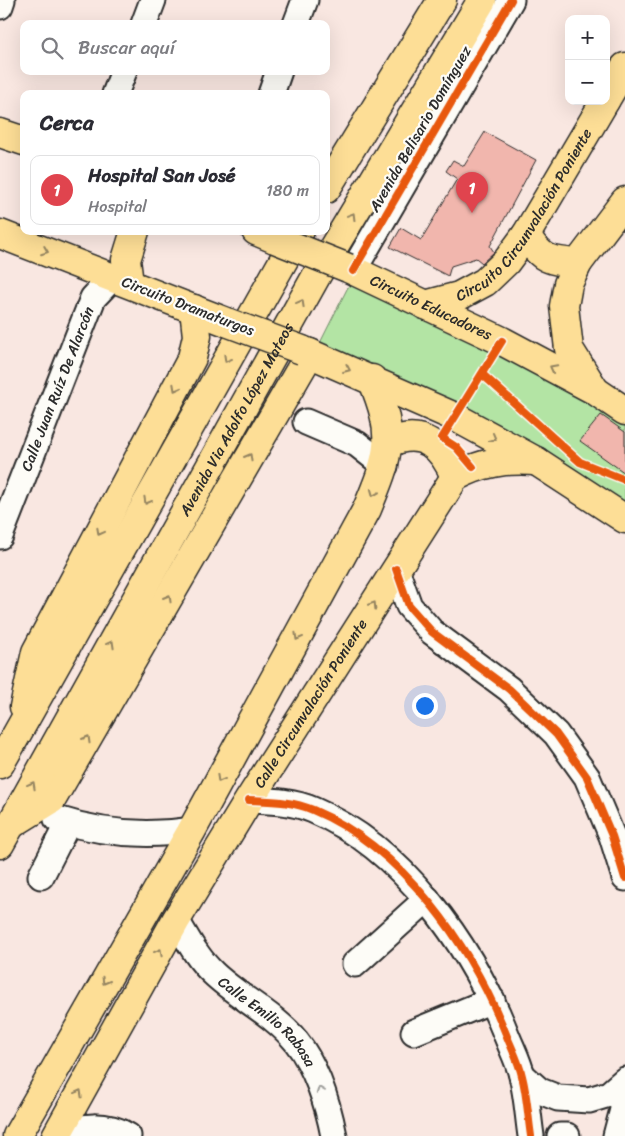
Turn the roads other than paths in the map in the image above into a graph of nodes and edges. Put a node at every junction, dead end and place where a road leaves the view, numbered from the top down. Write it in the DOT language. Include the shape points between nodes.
graph roads {
  1 [pos="2,0"];
  2 [pos="154,0"];
  3 [pos="304,0"];
  4 [pos="442,0"];
  5 [pos="482,0"];
  6 [pos="511,0"];
  7 [pos="0,6"];
  8 [pos="146,20"];
  9 [pos="297,20"];
  10 [pos="625,67"];
  11 [pos="122,75"];
  12 [pos="278,75"];
  13 [pos="117,90"];
  14 [pos="272,90"];
  15 [pos="610,93"];
  16 [pos="603,105"];
  17 [pos="0,133"];
  18 [pos="20,140"];
  19 [pos="330,182"];
  20 [pos="625,200"];
  21 [pos="0,234"];
  22 [pos="134,235"];
  23 [pos="265,235"];
  24 [pos="298,235"];
  25 [pos="526,235"];
  26 [pos="578,263"];
  27 [pos="351,270"];
  28 [pos="121,280"];
  29 [pos="425,305"];
  30 [pos="194,309"];
  31 [pos="306,352"];
  32 [pos="372,379"];
  33 [pos="594,390"];
  34 [pos="625,411"];
  35 [pos="306,422"];
  36 [pos="387,454"];
  37 [pos="536,461"];
  38 [pos="455,477"];
  39 [pos="625,518"];
  40 [pos="0,536"];
  41 [pos="396,570"];
  42 [pos="21,724"];
  43 [pos="0,764"];
  44 [pos="249,800"];
  45 [pos="192,830"];
  46 [pos="5,834"];
  47 [pos="41,876"];
  48 [pos="625,878"];
  49 [pos="427,899"];
  50 [pos="176,920"];
  51 [pos="355,964"];
  52 [pos="492,1000"];
  53 [pos="414,1032"];
  54 [pos="522,1075"];
  55 [pos="625,1080"];
  56 [pos="625,1102"];
  57 [pos="57,1134"];
  58 [pos="17,1136"];
  59 [pos="128,1136"];
  60 [pos="334,1136"];
  61 [pos="530,1136"];
  62 [pos="560,1136"];
  63 [pos="567,1136"];
  64 [pos="616,1136"];
  1 -- 7 [label="street"];
  2 -- 8 [label="street"];
  3 -- 9 [label="street"];
  4 -- 19 [label="main road"];
  46 -- 5 [label="main road, Avenida Via Adolfo López Mateos, one-way" via="318,273"];
  6 -- 27 [label="street, Avenida Belisario Domínguez"];
  10 -- 15 [label="main road, Circuito Circunvalación Poniente"];
  11 -- 13 [label="street"];
  12 -- 14 [label="street"];
  16 -- 25 [label="main road, Circuito Circunvalación Poniente"];
  17 -- 18 [label="main road"];
  20 -- 26 [label="main road, Circuito Educadores"];
  21 -- 28 [label="main road, Circuito Dramaturgos, one-way"];
  22 -- 28 [label="main road"];
  23 -- 27 [label="main road, Circuito Educadores, bridge"];
  24 -- 42 [label="main road, one-way"];
  25 -- 26 [label="main road" via="536,252 546,258"];
  25 -- 29 [label="main road, Circuito Circunvalación Poniente" via="486,282 459,296"];
  26 -- 33 [label="main road, Circuito Educadores" via="568,284 565,326 570,349"];
  27 -- 29 [label="main road, Circuito Educadores"];
  28 -- 30 [label="main road, Circuito Dramaturgos"];
  28 -- 40 [label="street, Calle Juan Ruíz De Alarcón" via="94,298"];
  33 -- 29 [label="main road, Circuito Educadores, one-way"];
  30 -- 31 [label="main road, Circuito Dramaturgos, bridge"];
  30 -- 42 [label="main road, one-way" via="196,336 192,358 36,652 30,668"];
  31 -- 32 [label="main road, Circuito Dramaturgos, one-way"];
  46 -- 31 [label="main road, one-way" via="52,799"];
  32 -- 36 [label="main road" via="388,423"];
  32 -- 37 [label="main road, Circuito Dramaturgos, one-way" via="455,417"];
  33 -- 34 [label="main road, Circuito Educadores"];
  35 -- 36 [label="street"];
  36 -- 38 [label="main road" via="406,437 428,441 448,459"];
  36 -- 45 [label="main road, one-way" via="367,510"];
  37 -- 38 [label="main road" via="492,462 473,467"];
  37 -- 39 [label="main road, Circuito Dramaturgos"];
  38 -- 41 [label="main road, Calle Circunvalación Poniente"];
  44 -- 41 [label="main road, Calle Circunvalación Poniente, one-way"];
  41 -- 48 [label="street" via="409,606 432,632 509,688 556,734 587,777 612,836"];
  42 -- 43 [label="main road"];
  44 -- 49 [label="street" via="284,801 336,821 382,854"];
  44 -- 50 [label="main road, Calle Circunvalación Poniente"];
  45 -- 47 [label="street" via="141,835 62,821"];
  45 -- 58 [label="main road, one-way"];
  49 -- 51 [label="street"];
  49 -- 52 [label="street" via="464,950"];
  57 -- 50 [label="main road, Calle Circunvalación Poniente, one-way"];
  60 -- 50 [label="street, Calle Emilio Rabasa, one-way" via="330,1114 296,1042 276,1021 214,974 198,956"];
  52 -- 53 [label="street"];
  52 -- 54 [label="street"];
  54 -- 55 [label="street" via="540,1091 558,1098 589,1100 609,1094"];
  54 -- 61 [label="street"];
  56 -- 64 [label="street"];
  57 -- 59 [label="street" via="90,1126 119,1130"];
  62 -- 63 [label="street"];
}
